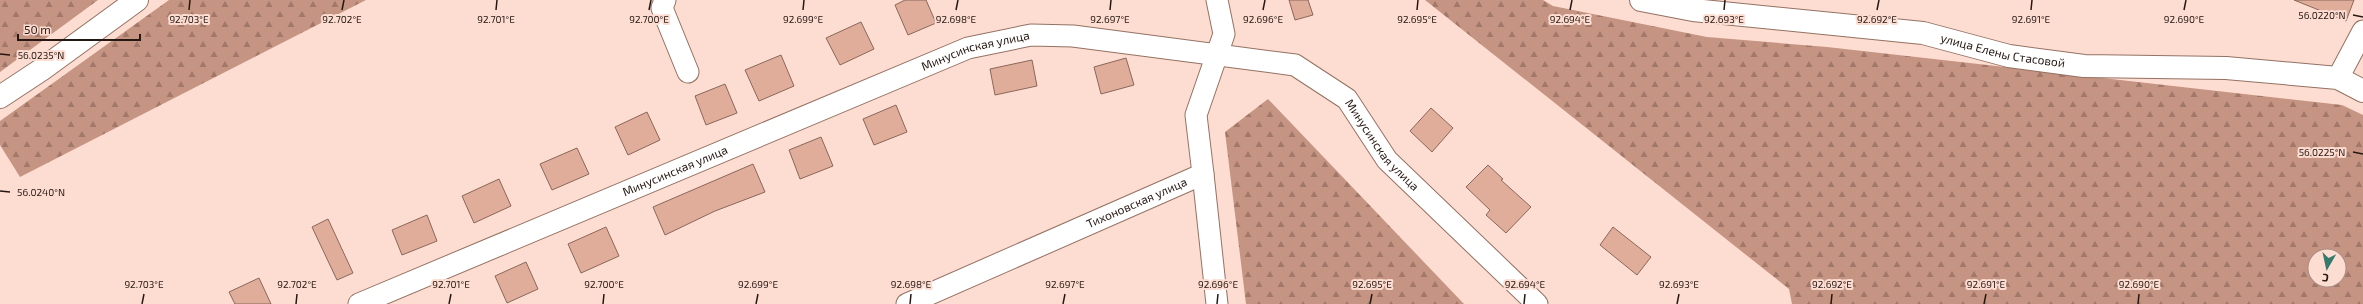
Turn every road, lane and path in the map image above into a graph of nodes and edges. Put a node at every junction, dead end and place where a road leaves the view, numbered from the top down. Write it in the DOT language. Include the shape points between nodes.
graph roads {
  1 [pos="137,0"];
  2 [pos="665,0"];
  3 [pos="1217,0"];
  4 [pos="1641,0"];
  5 [pos="1695,5"];
  6 [pos="2363,31"];
  7 [pos="1215,56"];
  8 [pos="688,72"];
  9 [pos="2338,78"];
  10 [pos="2363,91"];
  11 [pos="0,97"];
  12 [pos="1203,174"];
  13 [pos="359,304"];
  14 [pos="906,304"];
  15 [pos="1217,304"];
  16 [pos="1536,304"];
  1 -- 11 [label="main road"];
  2 -- 8 [label="street" via="662,8"];
  3 -- 7 [label="street, Тихоновская улица" via="1224,34"];
  4 -- 5 [label="main road, улица Елены Стасовой"];
  5 -- 9 [label="main road, улица Елены Стасовой" via="1923,33 2009,56 2084,66 2226,68"];
  6 -- 9 [label="street"];
  7 -- 12 [label="street, Тихоновская улица" via="1196,115"];
  7 -- 13 [label="street, Минусинская улица" via="1073,36 1031,35 968,48"];
  7 -- 16 [label="street, Минусинская улица" via="1295,65 1347,99 1387,160"];
  9 -- 10 [label="main road, улица Елены Стасовой"];
  12 -- 14 [label="street, Тихоновская улица"];
  12 -- 15 [label="street"];
}
